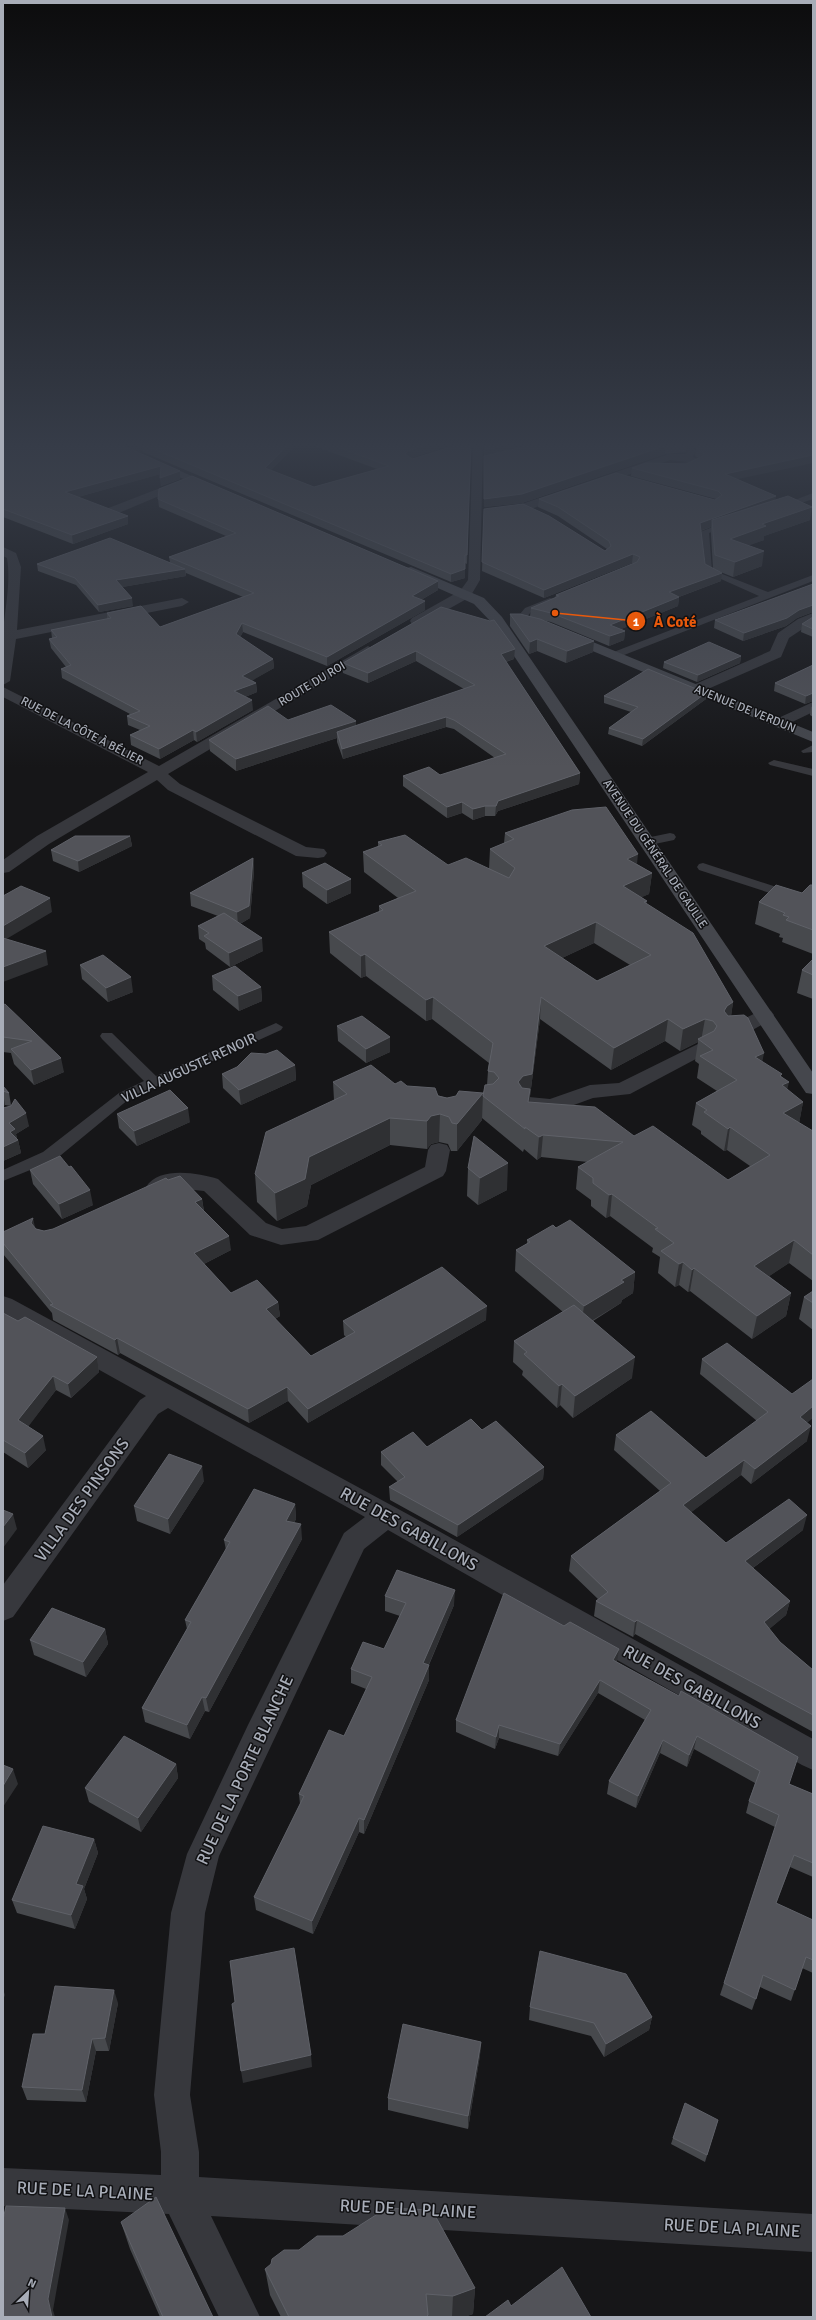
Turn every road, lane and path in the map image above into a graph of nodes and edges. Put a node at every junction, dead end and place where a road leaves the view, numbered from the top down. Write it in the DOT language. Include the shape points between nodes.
graph roads {
  1 [pos="3,551"];
  2 [pos="475,551"];
  3 [pos="706,551"];
  4 [pos="404,568"];
  5 [pos="813,578"];
  6 [pos="9,581"];
  7 [pos="465,594"];
  8 [pos="766,595"];
  9 [pos="561,596"];
  10 [pos="182,602"];
  11 [pos="813,617"];
  12 [pos="497,620"];
  13 [pos="520,620"];
  14 [pos="538,624"];
  15 [pos="405,629"];
  16 [pos="552,629"];
  17 [pos="10,636"];
  18 [pos="378,645"];
  19 [pos="615,655"];
  20 [pos="3,681"];
  21 [pos="696,689"];
  22 [pos="3,691"];
  23 [pos="813,706"];
  24 [pos="778,723"];
  25 [pos="813,737"];
  26 [pos="774,763"];
  27 [pos="813,773"];
  28 [pos="159,774"];
  29 [pos="670,837"];
  30 [pos="645,842"];
  31 [pos="318,852"];
  32 [pos="703,867"];
  33 [pos="3,868"];
  34 [pos="813,903"];
  35 [pos="764,1015"];
  36 [pos="276,1027"];
  37 [pos="732,1032"];
  38 [pos="107,1036"];
  39 [pos="702,1048"];
  40 [pos="154,1082"];
  41 [pos="813,1088"];
  42 [pos="529,1104"];
  43 [pos="440,1150"];
  44 [pos="3,1176"];
  45 [pos="137,1196"];
  46 [pos="3,1305"];
  47 [pos="166,1396"];
  48 [pos="386,1516"];
  49 [pos="3,1608"];
  50 [pos="813,1755"];
  51 [pos="3,2187"];
  52 [pos="180,2195"];
  53 [pos="813,2233"];
  54 [pos="240,2317"];
  1 -- 6 [label="street" via="14,558"];
  2 -- 7 [label="street" via="474,580"];
  3 -- 8 [label="lane" via="708,571"];
  4 -- 7 [label="main road, AVENUE DU GÉNÉRAL DE GAULLE"];
  5 -- 8 [label="lane"];
  6 -- 17 [label="street"];
  7 -- 12 [label="main road, AVENUE DU GÉNÉRAL DE GAULLE" via="479,601"];
  7 -- 15 [label="street"];
  8 -- 19 [label="lane"];
  9 -- 13 [label="lane" via="528,610"];
  10 -- 17 [label="street"];
  11 -- 21 [label="street" via="783,636 776,654"];
  12 -- 13 [label="main road"];
  12 -- 30 [label="main road, AVENUE DU GÉNÉRAL DE GAULLE"];
  13 -- 14 [label="main road"];
  16 -- 19 [label="main road, AVENUE DE VERDUN"];
  17 -- 20 [label="street"];
  18 -- 28 [label="street, ROUTE DU ROI"];
  19 -- 21 [label="main road, AVENUE DE VERDUN"];
  21 -- 24 [label="main road, AVENUE DE VERDUN"];
  22 -- 28 [label="street, RUE DE LA CÔTE À BÉLIER" via="150,766"];
  23 -- 24 [label="street"];
  24 -- 25 [label="main road, AVENUE DE VERDUN"];
  26 -- 27 [label="lane"];
  28 -- 31 [label="street" via="174,787 302,852"];
  28 -- 33 [label="street, ROUTE DU ROI" via="43,840"];
  29 -- 30 [label="lane"];
  30 -- 35 [label="main road, AVENUE DU GÉNÉRAL DE GAULLE"];
  32 -- 34 [label="lane"];
  35 -- 37 [label="street"];
  35 -- 41 [label="main road, AVENUE DU GÉNÉRAL DE GAULLE"];
  36 -- 40 [label="lane, VILLA AUGUSTE RENOIR"];
  38 -- 40 [label="lane"];
  39 -- 42 [label="street" via="623,1089 590,1092 552,1106"];
  40 -- 44 [label="lane, VILLA AUGUSTE RENOIR" via="124,1096 49,1156"];
  43 -- 45 [label="street" via="435,1172 310,1234 281,1237 258,1229 210,1184 172,1180"];
  46 -- 47 [label="street, RUE DES GABILLONS"];
  47 -- 48 [label="street, RUE DES GABILLONS"];
  47 -- 49 [label="street, VILLA DES PINSONS" via="149,1407"];
  48 -- 50 [label="street, RUE DES GABILLONS"];
  48 -- 52 [label="street, RUE DE LA PORTE BLANCHE" via="354,1541 203,1854 188,1913 172,2095 180,2152"];
  51 -- 52 [label="street, RUE DE LA PLAINE"];
  52 -- 53 [label="street, RUE DE LA PLAINE"];
  52 -- 54 [label="street"];
}
